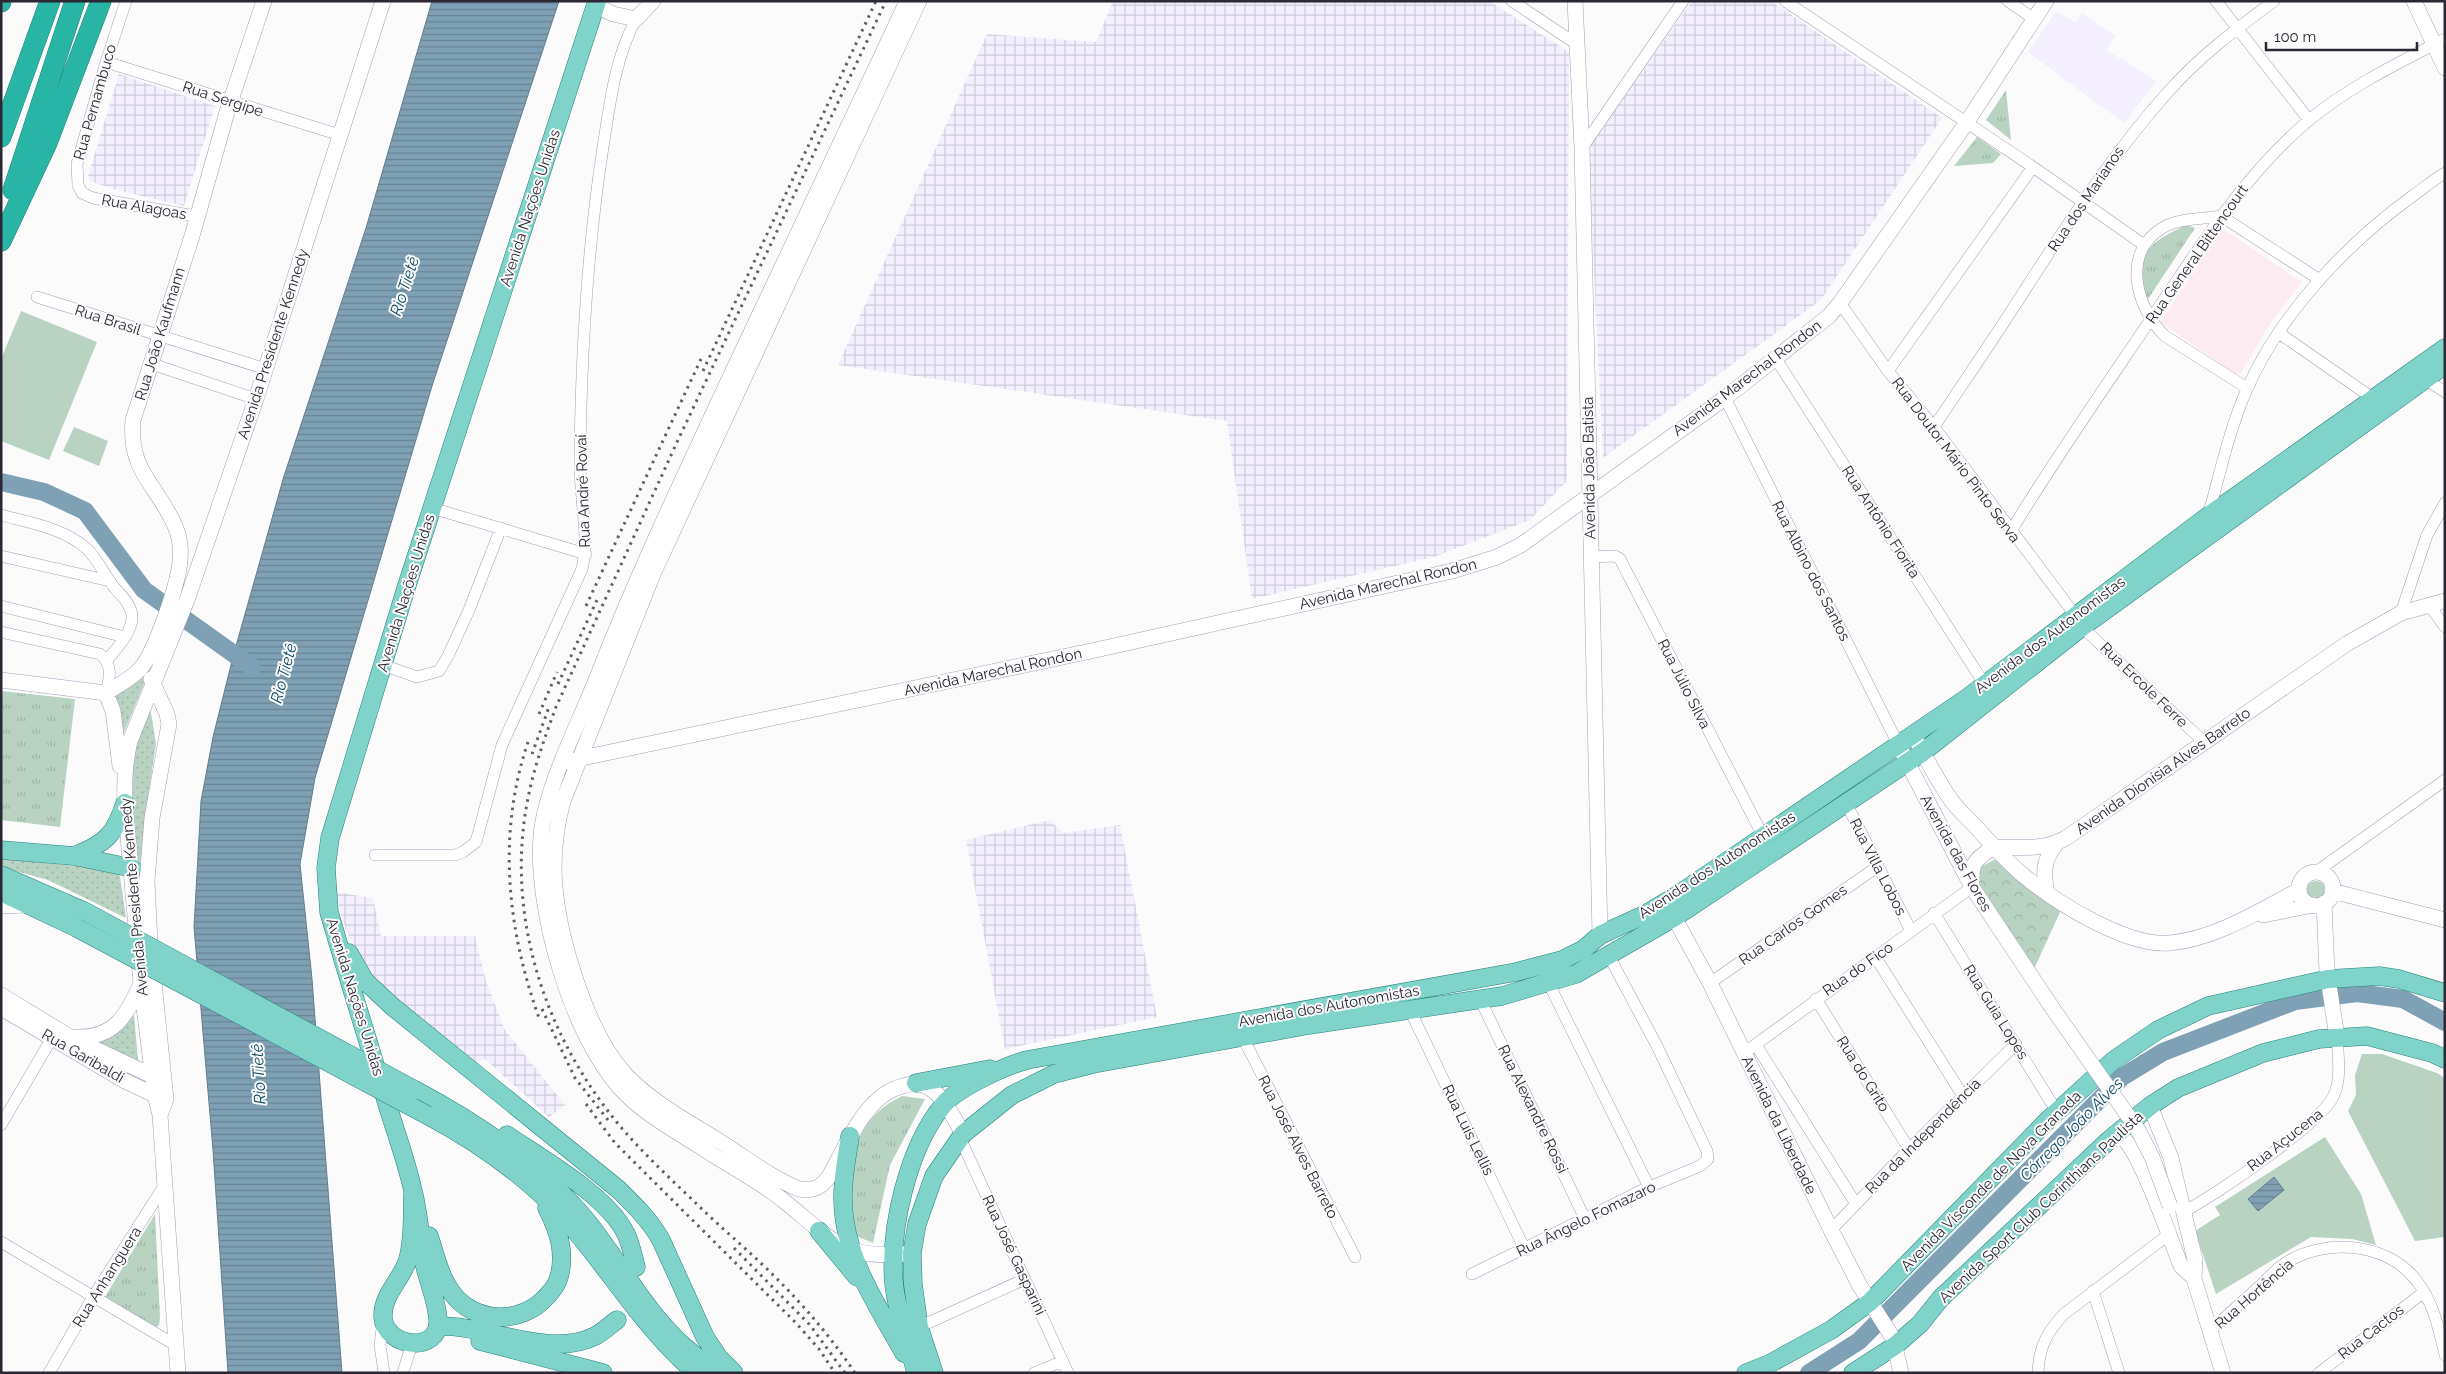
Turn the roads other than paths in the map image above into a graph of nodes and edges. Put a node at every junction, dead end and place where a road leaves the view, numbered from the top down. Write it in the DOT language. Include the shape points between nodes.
graph roads {
  1 [pos="50,1"];
  2 [pos="76,1"];
  3 [pos="101,1"];
  4 [pos="126,1"];
  5 [pos="264,1"];
  6 [pos="383,1"];
  7 [pos="653,1"];
  8 [pos="907,1"];
  9 [pos="919,1"];
  10 [pos="1512,1"];
  11 [pos="1575,1"];
  12 [pos="1683,1"];
  13 [pos="1785,1"];
  14 [pos="2008,1"];
  15 [pos="2046,1"];
  16 [pos="2216,1"];
  17 [pos="2274,1"];
  18 [pos="2414,1"];
  19 [pos="596,3"];
  20 [pos="636,19"];
  21 [pos="2034,19"];
  22 [pos="2236,28"];
  23 [pos="2439,42"];
  24 [pos="1578,44"];
  25 [pos="106,62"];
  26 [pos="2445,68"];
  27 [pos="232,102"];
  28 [pos="2309,120"];
  29 [pos="1966,122"];
  30 [pos="340,135"];
  31 [pos="1,137"];
  32 [pos="1582,148"];
  33 [pos="2034,167"];
  34 [pos="2445,173"];
  35 [pos="93,198"];
  36 [pos="2083,201"];
  37 [pos="196,216"];
  38 [pos="2221,216"];
  39 [pos="5,234"];
  40 [pos="2144,245"];
  41 [pos="2320,280"];
  42 [pos="37,297"];
  43 [pos="1840,303"];
  44 [pos="2151,319"];
  45 [pos="2279,333"];
  46 [pos="160,336"];
  47 [pos="2445,348"];
  48 [pos="1776,359"];
  49 [pos="152,364"];
  50 [pos="2445,365"];
  51 [pos="266,369"];
  52 [pos="1888,371"];
  53 [pos="2425,378"];
  54 [pos="2247,388"];
  55 [pos="2445,392"];
  56 [pos="1725,398"];
  57 [pos="256,399"];
  58 [pos="2374,399"];
  59 [pos="1934,427"];
  60 [pos="1591,492"];
  61 [pos="2445,503"];
  62 [pos="432,508"];
  63 [pos="1,516"];
  64 [pos="2208,516"];
  65 [pos="501,528"];
  66 [pos="2011,531"];
  67 [pos="586,554"];
  68 [pos="1,556"];
  69 [pos="1590,557"];
  70 [pos="110,581"];
  71 [pos="2445,601"];
  72 [pos="2429,604"];
  73 [pos="1,606"];
  74 [pos="2401,613"];
  75 [pos="2079,621"];
  76 [pos="2445,626"];
  77 [pos="1,632"];
  78 [pos="125,637"];
  79 [pos="107,660"];
  80 [pos="146,660"];
  81 [pos="383,665"];
  82 [pos="1,680"];
  83 [pos="153,684"];
  84 [pos="1985,684"];
  85 [pos="106,693"];
  86 [pos="1906,739"];
  87 [pos="2205,743"];
  88 [pos="1923,752"];
  89 [pos="570,761"];
  90 [pos="1907,762"];
  91 [pos="123,779"];
  92 [pos="2445,780"];
  93 [pos="1919,785"];
  94 [pos="125,803"];
  95 [pos="1846,803"];
  96 [pos="1763,836"];
  97 [pos="2056,844"];
  98 [pos="1993,847"];
  99 [pos="1,850"];
  100 [pos="376,855"];
  101 [pos="74,856"];
  102 [pos="1877,867"];
  103 [pos="132,868"];
  104 [pos="2316,872"];
  105 [pos="1,875"];
  106 [pos="147,881"];
  107 [pos="1972,887"];
  108 [pos="2299,890"];
  109 [pos="1,892"];
  110 [pos="2047,893"];
  111 [pos="2323,900"];
  112 [pos="30,905"];
  113 [pos="1,906"];
  114 [pos="1670,910"];
  115 [pos="329,912"];
  116 [pos="1934,913"];
  117 [pos="2445,920"];
  118 [pos="2240,921"];
  119 [pos="1911,932"];
  120 [pos="1600,935"];
  121 [pos="1609,956"];
  122 [pos="1876,958"];
  123 [pos="1576,974"];
  124 [pos="141,983"];
  125 [pos="1710,983"];
  126 [pos="1549,984"];
  127 [pos="2329,985"];
  128 [pos="2445,993"];
  129 [pos="1,995"];
  130 [pos="1480,999"];
  131 [pos="1816,999"];
  132 [pos="394,1007"];
  133 [pos="1,1008"];
  134 [pos="1410,1010"];
  135 [pos="362,1022"];
  136 [pos="2336,1029"];
  137 [pos="1242,1036"];
  138 [pos="70,1037"];
  139 [pos="52,1038"];
  140 [pos="2016,1044"];
  141 [pos="1750,1049"];
  142 [pos="2445,1059"];
  143 [pos="1010,1064"];
  144 [pos="159,1080"];
  145 [pos="916,1083"];
  146 [pos="1963,1096"];
  147 [pos="161,1097"];
  148 [pos="944,1103"];
  149 [pos="2150,1106"];
  150 [pos="430,1107"];
  151 [pos="2057,1112"];
  152 [pos="1,1125"];
  153 [pos="850,1136"];
  154 [pos="962,1136"];
  155 [pos="2108,1140"];
  156 [pos="1909,1149"];
  157 [pos="2137,1157"];
  158 [pos="2171,1158"];
  159 [pos="166,1183"];
  160 [pos="1650,1187"];
  161 [pos="413,1191"];
  162 [pos="542,1197"];
  163 [pos="1856,1204"];
  164 [pos="2177,1209"];
  165 [pos="1585,1219"];
  166 [pos="1831,1230"];
  167 [pos="819,1232"];
  168 [pos="2168,1235"];
  169 [pos="1,1242"];
  170 [pos="1526,1250"];
  171 [pos="852,1251"];
  172 [pos="912,1253"];
  173 [pos="893,1255"];
  174 [pos="1355,1257"];
  175 [pos="636,1267"];
  176 [pos="426,1271"];
  177 [pos="1472,1274"];
  178 [pos="400,1278"];
  179 [pos="2194,1278"];
  180 [pos="444,1279"];
  181 [pos="1025,1279"];
  182 [pos="866,1285"];
  183 [pos="2093,1291"];
  184 [pos="2424,1292"];
  185 [pos="93,1297"];
  186 [pos="1874,1308"];
  187 [pos="617,1320"];
  188 [pos="383,1321"];
  189 [pos="919,1327"];
  190 [pos="437,1330"];
  191 [pos="2210,1331"];
  192 [pos="1895,1342"];
  193 [pos="412,1343"];
  194 [pos="177,1346"];
  195 [pos="2445,1355"];
  196 [pos="1063,1361"];
  197 [pos="48,1373"];
  198 [pos="178,1373"];
  199 [pos="384,1373"];
  200 [pos="403,1373"];
  201 [pos="603,1373"];
  202 [pos="696,1373"];
  203 [pos="720,1373"];
  204 [pos="734,1373"];
  205 [pos="916,1373"];
  206 [pos="934,1373"];
  207 [pos="1034,1373"];
  208 [pos="1068,1373"];
  209 [pos="1746,1373"];
  210 [pos="1853,1373"];
  211 [pos="1901,1373"];
  212 [pos="2038,1373"];
  213 [pos="2120,1373"];
  214 [pos="2223,1373"];
  215 [pos="2319,1373"];
  1 -- 31 [label="highway"];
  2 -- 39 [label="highway" via="9,202"];
  3 -- 39 [label="highway" via="72,80"];
  4 -- 25 [label="street, Rua Pernambuco"];
  5 -- 27 [label="main road, Rua João Kaufmann"];
  6 -- 30 [label="main road, Avenida Presidente Kennedy"];
  7 -- 20 [label="main road, Rua André Rovaí"];
  8 -- 89 [label="main road" via="654,542"];
  9 -- 89 [label="main road" via="652,574"];
  10 -- 24 [label="street"];
  11 -- 24 [label="main road, Avenida João Batista"];
  12 -- 32 [label="street"];
  13 -- 29 [label="street"];
  14 -- 21 [label="street"];
  15 -- 21 [label="main road, Avenida Marechal Rondon"];
  16 -- 22 [label="street"];
  17 -- 22 [label="street, Rua dos Marianos"];
  18 -- 23 [label="main road"];
  19 -- 20 [label="main road" via="613,14"];
  19 -- 62 [label="main road, Avenida Nações Unidas"];
  20 -- 67 [label="street, Rua André Rovaí" via="622,50 610,102 587,273 580,463"];
  21 -- 29 [label="main road, Avenida Marechal Rondon"];
  22 -- 28 [label="street"];
  22 -- 36 [label="street, Rua dos Marianos" via="2168,92 2129,137"];
  23 -- 26 [label="main road"];
  23 -- 28 [label="street, Rua General Bittencourt" via="2377,76"];
  24 -- 32 [label="main road, Avenida João Batista"];
  25 -- 27 [label="street, Rua Sergipe"];
  25 -- 35 [label="street, Rua Pernambuco" via="77,164 78,185 82,192"];
  27 -- 30 [label="street, Rua Sergipe"];
  27 -- 37 [label="main road, Rua João Kaufmann"];
  28 -- 38 [label="street, Rua General Bittencourt" via="2248,182"];
  29 -- 33 [label="street"];
  29 -- 43 [label="main road, Avenida Marechal Rondon"];
  30 -- 51 [label="main road, Avenida Presidente Kennedy"];
  32 -- 60 [label="main road, Avenida João Batista"];
  33 -- 36 [label="street"];
  33 -- 52 [label="street"];
  34 -- 41 [label="street" via="2376,223"];
  35 -- 37 [label="street, Rua Alagoas"];
  36 -- 40 [label="street"];
  36 -- 59 [label="street, Rua dos Marianos"];
  37 -- 46 [label="main road, Rua João Kaufmann"];
  38 -- 40 [label="street" via="2174,223 2154,234"];
  38 -- 41 [label="street"];
  38 -- 44 [label="street, Rua General Bittencourt"];
  40 -- 44 [label="street" via="2138,258 2137,283"];
  41 -- 45 [label="street"];
  42 -- 46 [label="street, Rua Brasil"];
  43 -- 48 [label="main road, Avenida Marechal Rondon"];
  43 -- 52 [label="street, Rua Doutor Mário Pinto Serva"];
  44 -- 54 [label="street" via="2165,336"];
  44 -- 66 [label="street, Rua General Bittencourt"];
  45 -- 54 [label="street"];
  45 -- 58 [label="street"];
  46 -- 49 [label="main road, Rua João Kaufmann"];
  46 -- 51 [label="street, Rua Brasil"];
  47 -- 58 [label="main road, Avenida dos Autonomistas"];
  48 -- 56 [label="main road, Avenida Marechal Rondon"];
  48 -- 84 [label="street, Rua Antônio Fiorita"];
  49 -- 57 [label="street"];
  49 -- 80 [label="main road, Rua João Kaufmann" via="133,420 131,438 139,467 169,514 180,549 176,581"];
  50 -- 53 [label="main road, Avenida dos Autonomistas"];
  51 -- 57 [label="main road, Avenida Presidente Kennedy"];
  52 -- 59 [label="street, Rua Doutor Mário Pinto Serva"];
  53 -- 55 [label="street"];
  53 -- 75 [label="main road, Avenida dos Autonomistas"];
  54 -- 64 [label="street"];
  56 -- 60 [label="main road, Avenida Marechal Rondon"];
  56 -- 86 [label="street, Rua Albino dos Santos"];
  57 -- 83 [label="main road, Avenida Presidente Kennedy" via="187,600"];
  58 -- 64 [label="main road, Avenida dos Autonomistas"];
  59 -- 66 [label="street, Rua Doutor Mário Pinto Serva"];
  60 -- 69 [label="main road, Avenida João Batista"];
  60 -- 89 [label="main road, Avenida Marechal Rondon" via="1521,545 1497,557 1452,571"];
  61 -- 74 [label="street" via="2427,535"];
  62 -- 65 [label="street"];
  62 -- 81 [label="main road, Avenida Nações Unidas"];
  63 -- 70 [label="street" via="70,537 87,549"];
  64 -- 75 [label="main road, Avenida dos Autonomistas"];
  65 -- 67 [label="street"];
  65 -- 81 [label="street" via="469,610 439,671 417,677"];
  66 -- 75 [label="street, Rua Doutor Mário Pinto Serva"];
  67 -- 100 [label="street, Rua André Rovaí" via="574,591 502,745 476,842 455,855"];
  68 -- 70 [label="street"];
  69 -- 96 [label="street, Rua Júlio Silva" via="1615,556 1620,559"];
  69 -- 120 [label="main road, Avenida João Batista"];
  70 -- 78 [label="street" via="133,615"];
  71 -- 72 [label="main road, Avenida Dionísia Alves Barreto"];
  72 -- 74 [label="main road, Avenida Dionísia Alves Barreto"];
  72 -- 76 [label="street"];
  73 -- 78 [label="street"];
  74 -- 87 [label="main road, Avenida Dionísia Alves Barreto" via="2348,643"];
  75 -- 84 [label="main road, Avenida dos Autonomistas"];
  75 -- 87 [label="street, Rua Ercole Ferre"];
  75 -- 88 [label="main road, Avenida dos Autonomistas"];
  77 -- 79 [label="street" via="89,650"];
  78 -- 79 [label="street"];
  79 -- 85 [label="street" via="110,678"];
  80 -- 83 [label="main road, Avenida Presidente Kennedy"];
  80 -- 85 [label="main road" via="133,675"];
  81 -- 115 [label="main road, Avenida Nações Unidas" via="330,838 326,868"];
  82 -- 85 [label="main road"];
  83 -- 91 [label="main road, Avenida Presidente Kennedy" via="130,741"];
  83 -- 106 [label="main road, Avenida Presidente Kennedy" via="170,724 152,818"];
  84 -- 86 [label="main road, Avenida dos Autonomistas"];
  85 -- 91 [label="main road" via="113,711"];
  86 -- 88 [label="main road"];
  86 -- 90 [label="main road, Avenida das Flores"];
  86 -- 96 [label="main road, Avenida dos Autonomistas"];
  87 -- 97 [label="main road, Avenida Dionísia Alves Barreto"];
  88 -- 90 [label="main road, Avenida dos Autonomistas"];
  88 -- 98 [label="main road" via="1951,800"];
  89 -- 153 [label="main road" via="555,847 556,890 573,966 597,1031 611,1056 657,1102 799,1190 812,1189 824,1182"];
  89 -- 167 [label="main road" via="544,820 542,880 549,925 562,972 598,1058 620,1088 652,1115 769,1190"];
  90 -- 93 [label="main road, Avenida das Flores"];
  90 -- 95 [label="main road, Avenida dos Autonomistas"];
  91 -- 94 [label="main road, Avenida Presidente Kennedy"];
  92 -- 104 [label="street"];
  93 -- 98 [label="main road" via="1954,818"];
  93 -- 107 [label="main road, Avenida das Flores"];
  94 -- 101 [label="main road" via="109,838"];
  94 -- 103 [label="main road, Avenida Presidente Kennedy"];
  95 -- 102 [label="street, Rua Villa Lobos"];
  95 -- 114 [label="main road, Avenida dos Autonomistas"];
  96 -- 114 [label="main road, Avenida dos Autonomistas"];
  97 -- 98 [label="main road, Avenida Dionísia Alves Barreto" via="2029,848"];
  97 -- 110 [label="main road" via="2044,870"];
  98 -- 107 [label="main road" via="1974,861"];
  98 -- 110 [label="main road"];
  99 -- 101 [label="main road"];
  101 -- 103 [label="main road"];
  102 -- 119 [label="street, Rua Villa Lobos"];
  102 -- 125 [label="street, Rua Carlos Gomes"];
  103 -- 106 [label="main road"];
  103 -- 124 [label="main road, Avenida Presidente Kennedy"];
  104 -- 108 [label="main road" via="2304,877"];
  104 -- 111 [label="main road" via="2328,878"];
  105 -- 150 [label="main road, bridge" via="86,912 415,1090"];
  106 -- 144 [label="main road, Avenida Presidente Kennedy"];
  107 -- 116 [label="street, Rua do Fico"];
  107 -- 164 [label="main road, Avenida das Flores, bridge" via="2138,1130"];
  108 -- 111 [label="main road" via="2303,900"];
  108 -- 118 [label="main road"];
  109 -- 112 [label="main road"];
  110 -- 118 [label="main road" via="2090,918 2149,941 2188,940"];
  111 -- 117 [label="main road"];
  111 -- 118 [label="main road"];
  111 -- 127 [label="main road"];
  112 -- 113 [label="main road"];
  112 -- 150 [label="main road, bridge"];
  114 -- 120 [label="main road, Avenida dos Autonomistas" via="1646,914"];
  114 -- 121 [label="main road, Avenida dos Autonomistas"];
  114 -- 125 [label="main road, Avenida da Liberdade"];
  115 -- 132 [label="main road" via="357,970"];
  115 -- 135 [label="main road, Avenida Nações Unidas"];
  116 -- 119 [label="street, Rua do Fico"];
  116 -- 140 [label="street, Rua Guia Lopes"];
  119 -- 122 [label="street, Rua do Fico"];
  120 -- 123 [label="main road" via="1588,962"];
  120 -- 143 [label="main road, Avenida dos Autonomistas" via="1584,949 1562,960 1516,972"];
  121 -- 123 [label="main road, Avenida dos Autonomistas"];
  121 -- 160 [label="street, Rua Ângelo Fomazaro" via="1707,1151 1708,1159 1700,1166"];
  122 -- 131 [label="street, Rua do Fico"];
  122 -- 146 [label="street"];
  123 -- 126 [label="main road, Avenida dos Autonomistas"];
  124 -- 138 [label="main road" via="133,1003 110,1031 88,1038"];
  124 -- 144 [label="main road, Avenida Presidente Kennedy"];
  125 -- 141 [label="main road, Avenida da Liberdade"];
  126 -- 130 [label="main road, Avenida dos Autonomistas"];
  126 -- 160 [label="street"];
  127 -- 128 [label="main road, Avenida Visconde de Nova Granada" via="2365,975 2392,978"];
  127 -- 136 [label="main road"];
  127 -- 151 [label="main road, Avenida Visconde de Nova Granada" via="2217,1004 2190,1013 2132,1046"];
  129 -- 138 [label="main road, Rua Garibaldi"];
  130 -- 134 [label="main road, Avenida dos Autonomistas"];
  130 -- 165 [label="street, Rua Alexandre Rossi"];
  131 -- 141 [label="street, Rua do Fico"];
  131 -- 156 [label="street, Rua do Grito"];
  132 -- 135 [label="main road" via="377,1005 370,1008"];
  132 -- 204 [label="main road" via="638,1208 661,1240 713,1349"];
  133 -- 139 [label="main road, Rua Garibaldi"];
  134 -- 137 [label="main road, Avenida dos Autonomistas"];
  134 -- 170 [label="street, Rua Luis Lellis"];
  135 -- 161 [label="main road, Avenida Nações Unidas"];
  136 -- 142 [label="main road, Avenida Sport Club Corinthians Paulista" via="2383,1039"];
  136 -- 149 [label="main road, Avenida Sport Club Corinthians Paulista" via="2264,1053 2178,1088"];
  136 -- 164 [label="street, Rua Açucena" via="2338,1082 2328,1106 2259,1162 2200,1204"];
  137 -- 154 [label="main road, Avenida dos Autonomistas" via="1054,1074 1012,1095"];
  137 -- 174 [label="street, Rua José Alves Barreto"];
  138 -- 144 [label="main road, Rua Garibaldi"];
  139 -- 147 [label="main road, Rua Garibaldi" via="125,1081"];
  139 -- 152 [label="street"];
  140 -- 146 [label="street, Rua da Independência"];
  140 -- 151 [label="street, Rua Guia Lopes"];
  141 -- 163 [label="street"];
  141 -- 166 [label="main road, Avenida da Liberdade"];
  143 -- 145 [label="main road"];
  143 -- 148 [label="main road, Avenida dos Autonomistas"];
  144 -- 147 [label="main road, Avenida Presidente Kennedy"];
  145 -- 148 [label="main road" via="928,1088"];
  145 -- 153 [label="main road" via="886,1093"];
  146 -- 156 [label="street, Rua da Independência"];
  147 -- 159 [label="main road, Avenida Presidente Kennedy"];
  148 -- 154 [label="main road"];
  148 -- 173 [label="main road, Avenida dos Autonomistas" via="916,1151 901,1198"];
  149 -- 155 [label="main road, Avenida Sport Club Corinthians Paulista"];
  149 -- 158 [label="main road"];
  150 -- 162 [label="main road"];
  150 -- 175 [label="main road" via="445,1100 456,1104 504,1133 592,1195 611,1212 626,1234"];
  150 -- 203 [label="main road" via="496,1139 557,1189 587,1221 659,1321 676,1340"];
  151 -- 186 [label="main road, Avenida Visconde de Nova Granada"];
  153 -- 171 [label="main road" via="843,1200 845,1227"];
  154 -- 172 [label="main road, Avenida dos Autonomistas" via="934,1176 924,1200"];
  154 -- 181 [label="street, Rua José Gasparini"];
  155 -- 157 [label="main road" via="2126,1139"];
  155 -- 192 [label="main road, Avenida Sport Club Corinthians Paulista" via="1942,1298 1920,1324"];
  156 -- 163 [label="street, Rua da Independência"];
  157 -- 158 [label="main road" via="2135,1138 2149,1131 2160,1140"];
  157 -- 168 [label="main road"];
  158 -- 164 [label="main road"];
  159 -- 185 [label="street, Rua Anhanguera"];
  159 -- 194 [label="main road, Avenida Presidente Kennedy"];
  160 -- 165 [label="street, Rua Ângelo Fomazaro"];
  161 -- 176 [label="main road, Avenida Nações Unidas"];
  161 -- 178 [label="main road, Avenida Nações Unidas" via="410,1248"];
  161 -- 180 [label="main road"];
  162 -- 180 [label="main road" via="556,1225 562,1257 555,1287 534,1309 508,1318 482,1315 461,1302"];
  162 -- 202 [label="main road" via="583,1241 637,1313"];
  163 -- 166 [label="street, Rua da Independência"];
  164 -- 179 [label="main road"];
  165 -- 170 [label="street, Rua Ângelo Fomazaro"];
  166 -- 186 [label="main road, Avenida da Liberdade"];
  167 -- 171 [label="main road"];
  167 -- 182 [label="main road"];
  168 -- 179 [label="main road" via="2180,1266"];
  168 -- 183 [label="street"];
  169 -- 185 [label="street"];
  170 -- 177 [label="street, Rua Ângelo Fomazaro"];
  171 -- 173 [label="main road" via="872,1256"];
  171 -- 182 [label="main road"];
  172 -- 173 [label="main road"];
  172 -- 189 [label="main road, Avenida dos Autonomistas"];
  173 -- 205 [label="main road, Avenida dos Autonomistas" via="894,1285"];
  176 -- 178 [label="main road" via="410,1272"];
  176 -- 180 [label="main road"];
  176 -- 190 [label="main road, Avenida Nações Unidas" via="438,1308"];
  178 -- 188 [label="main road, Avenida Nações Unidas" via="384,1303"];
  179 -- 191 [label="main road"];
  181 -- 189 [label="street"];
  181 -- 196 [label="street, Rua José Gasparini"];
  182 -- 205 [label="main road"];
  183 -- 212 [label="street" via="2051,1327 2040,1349"];
  183 -- 213 [label="street"];
  184 -- 191 [label="street, Rua Hortência" via="2410,1273 2389,1258 2363,1249 2319,1249 2283,1265"];
  184 -- 195 [label="street, Rua Hortência" via="2437,1322"];
  184 -- 215 [label="street, Rua Cactos"];
  185 -- 194 [label="street"];
  185 -- 197 [label="street, Rua Anhanguera"];
  186 -- 192 [label="main road, Avenida da Liberdade"];
  186 -- 209 [label="main road, Avenida Visconde de Nova Granada"];
  187 -- 190 [label="main road" via="596,1336 568,1344 529,1340 457,1325"];
  188 -- 193 [label="main road" via="396,1338"];
  188 -- 199 [label="street" via="380,1345"];
  189 -- 206 [label="main road, Avenida dos Autonomistas"];
  190 -- 193 [label="main road" via="424,1342"];
  190 -- 201 [label="main road"];
  191 -- 214 [label="main road"];
  192 -- 210 [label="main road, Avenida Sport Club Corinthians Paulista"];
  192 -- 211 [label="main road"];
  193 -- 200 [label="street"];
  194 -- 198 [label="main road, Avenida Presidente Kennedy"];
  196 -- 207 [label="street"];
  196 -- 208 [label="street, Rua José Gasparini"];
}
